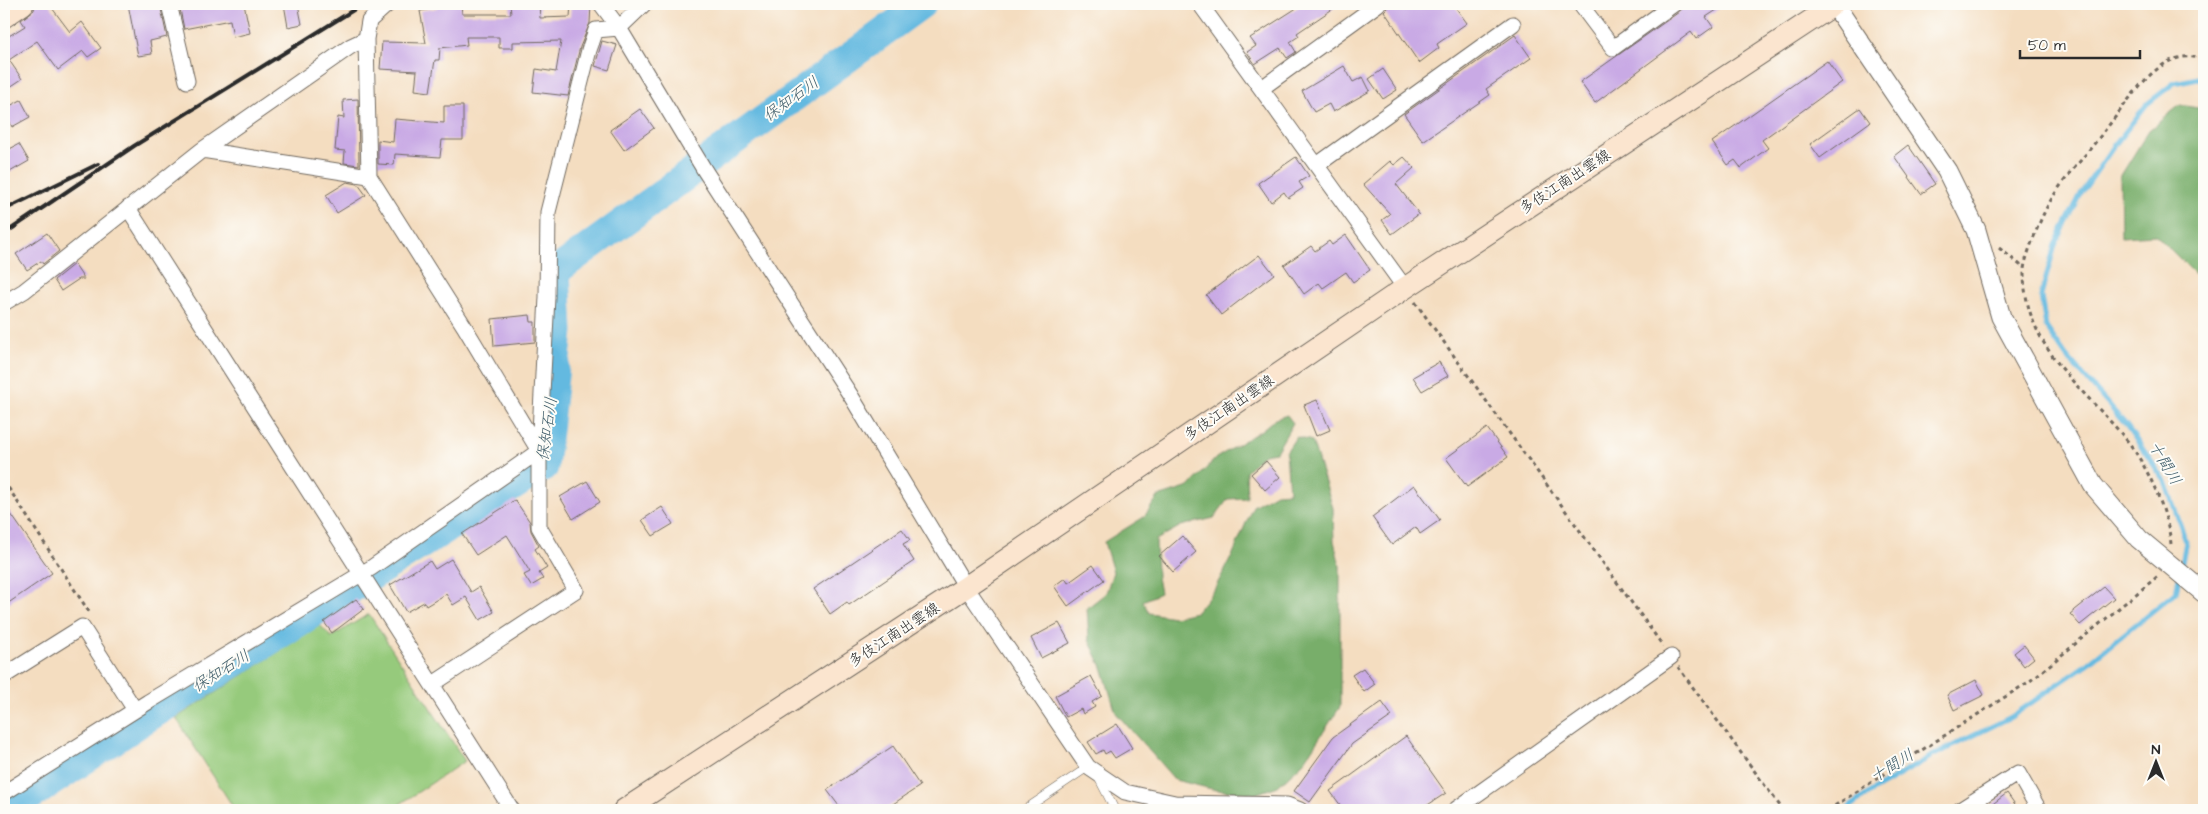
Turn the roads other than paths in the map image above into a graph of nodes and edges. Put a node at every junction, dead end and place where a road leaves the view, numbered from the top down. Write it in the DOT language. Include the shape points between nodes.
graph roads {
  1 [pos="23,4"];
  2 [pos="169,4"];
  3 [pos="367,4"];
  4 [pos="388,4"];
  5 [pos="601,4"];
  6 [pos="644,4"];
  7 [pos="1200,4"];
  8 [pos="1378,4"];
  9 [pos="1580,4"];
  10 [pos="1674,4"];
  11 [pos="1828,5"];
  12 [pos="4,17"];
  13 [pos="369,21"];
  14 [pos="1513,24"];
  15 [pos="620,28"];
  16 [pos="366,39"];
  17 [pos="186,81"];
  18 [pos="1262,88"];
  19 [pos="202,150"];
  20 [pos="1316,165"];
  21 [pos="370,176"];
  22 [pos="128,208"];
  23 [pos="1405,288"];
  24 [pos="4,303"];
  25 [pos="539,451"];
  26 [pos="362,573"];
  27 [pos="966,587"];
  28 [pos="2204,593"];
  29 [pos="1671,657"];
  30 [pos="4,676"];
  31 [pos="433,684"];
  32 [pos="136,710"];
  33 [pos="1092,770"];
  34 [pos="4,793"];
  35 [pos="512,810"];
  36 [pos="624,810"];
  37 [pos="1024,810"];
  38 [pos="1115,810"];
  39 [pos="1300,810"];
  40 [pos="1455,810"];
  41 [pos="1960,810"];
  42 [pos="2039,810"];
  1 -- 12 [label="main road"];
  2 -- 17 [label="street"];
  3 -- 13 [label="street"];
  4 -- 13 [label="street"];
  5 -- 15 [label="street"];
  6 -- 15 [label="street"];
  7 -- 18 [label="street"];
  8 -- 18 [label="street"];
  9 -- 10 [label="street" via="1613,48"];
  11 -- 23 [label="main road, 多伎江南出雲線"];
  11 -- 28 [label="street" via="1947,171 1976,230 2001,317 2093,485 2139,539"];
  13 -- 16 [label="street"];
  14 -- 20 [label="street"];
  15 -- 25 [label="street" via="596,30 548,212"];
  15 -- 27 [label="street" via="706,171 851,396"];
  16 -- 19 [label="street" via="351,46"];
  16 -- 21 [label="street"];
  18 -- 20 [label="street"];
  19 -- 21 [label="street"];
  19 -- 22 [label="street"];
  20 -- 23 [label="street"];
  21 -- 25 [label="street"];
  22 -- 24 [label="street" via="24,291"];
  22 -- 26 [label="street"];
  23 -- 27 [label="main road, 多伎江南出雲線"];
  25 -- 26 [label="street"];
  25 -- 31 [label="street" via="539,527 576,590"];
  26 -- 31 [label="street"];
  26 -- 32 [label="street"];
  27 -- 33 [label="street"];
  27 -- 36 [label="main road, 多伎江南出雲線"];
  29 -- 40 [label="street"];
  30 -- 32 [label="street" via="82,627"];
  31 -- 35 [label="street"];
  32 -- 34 [label="street"];
  33 -- 37 [label="lane"];
  33 -- 38 [label="lane"];
  33 -- 39 [label="street" via="1125,792 1175,803 1287,805"];
  41 -- 42 [label="street" via="2018,773"];
}
